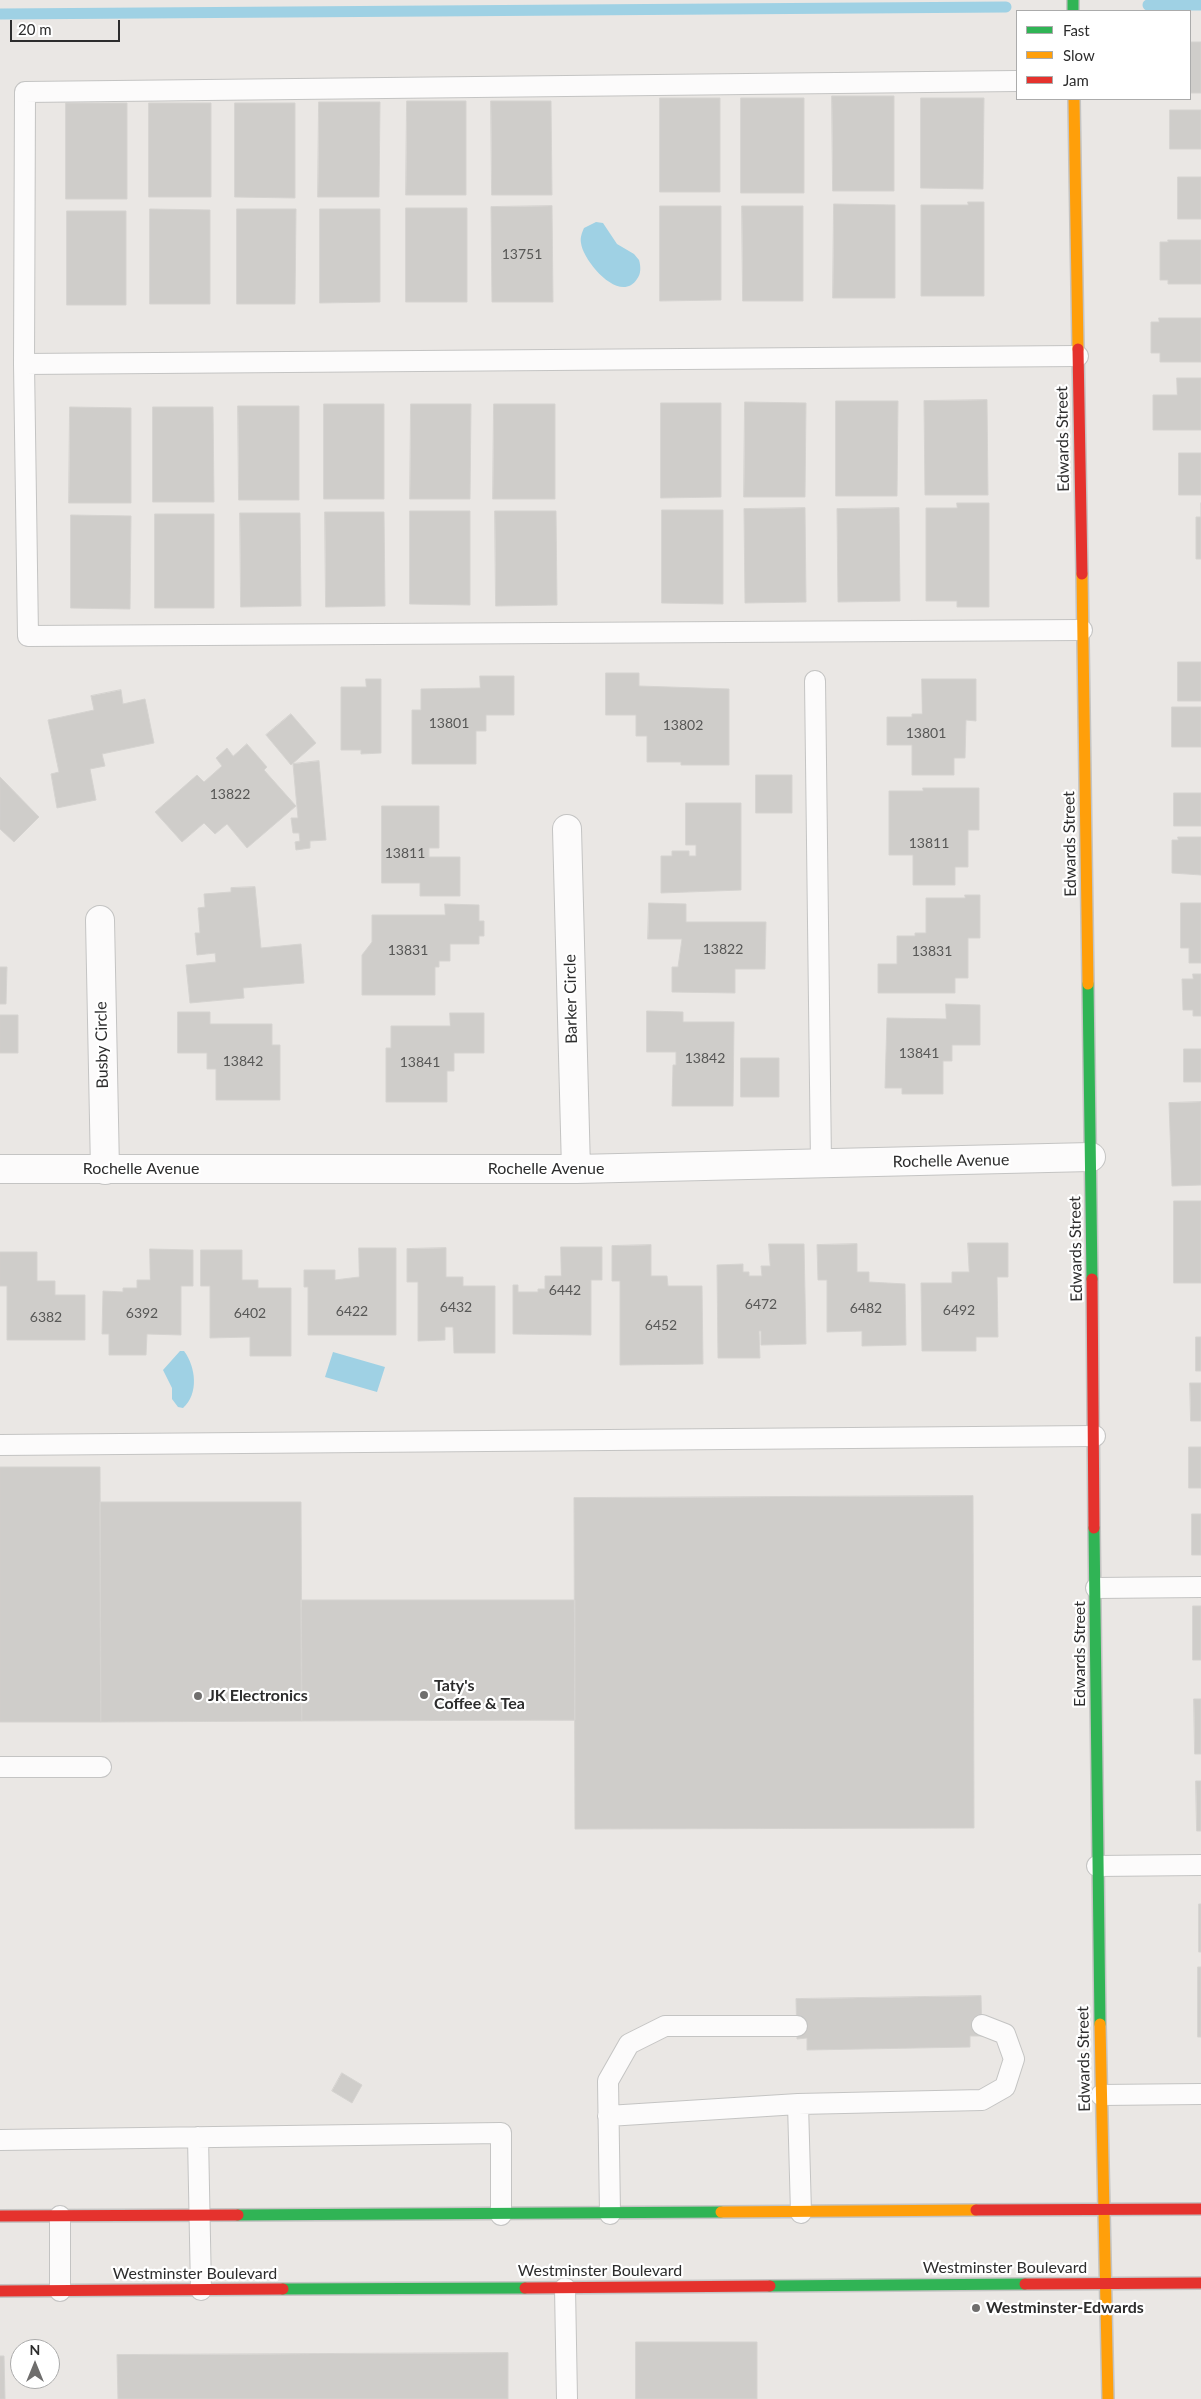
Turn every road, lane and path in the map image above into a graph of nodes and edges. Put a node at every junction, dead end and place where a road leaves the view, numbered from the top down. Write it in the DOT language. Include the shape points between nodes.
graph roads {
  1 [pos="1016,81"];
  2 [pos="1074,100"];
  3 [pos="1078,356"];
  4 [pos="24,364"];
  5 [pos="1082,630"];
  6 [pos="816,681"];
  7 [pos="567,830"];
  8 [pos="100,920"];
  9 [pos="1091,1157"];
  10 [pos="820,1164"];
  11 [pos="0,1169"];
  12 [pos="576,1169"];
  13 [pos="105,1170"];
  14 [pos="1095,1436"];
  15 [pos="0,1444"];
  16 [pos="1201,1587"];
  17 [pos="1096,1588"];
  18 [pos="0,1767"];
  19 [pos="101,1767"];
  20 [pos="1201,1865"];
  21 [pos="1098,1866"];
  22 [pos="982,2025"];
  23 [pos="797,2026"];
  24 [pos="1201,2094"];
  25 [pos="1101,2095"];
  26 [pos="798,2104"];
  27 [pos="608,2116"];
  28 [pos="198,2137"];
  29 [pos="0,2140"];
  30 [pos="1201,2210"];
  31 [pos="1104,2211"];
  32 [pos="801,2213"];
  33 [pos="610,2214"];
  34 [pos="502,2215"];
  35 [pos="0,2216"];
  36 [pos="60,2216"];
  37 [pos="200,2216"];
  38 [pos="1201,2283"];
  39 [pos="1107,2284"];
  40 [pos="565,2288"];
  41 [pos="201,2290"];
  42 [pos="0,2291"];
  43 [pos="60,2291"];
  44 [pos="567,2399"];
  45 [pos="1108,2399"];
  1 -- 4 [label="lane" via="25,92"];
  2 -- 3 [label="main road, Edwards Street"];
  3 -- 4 [label="lane"];
  3 -- 5 [label="main road, Edwards Street"];
  4 -- 5 [label="lane" via="28,636"];
  5 -- 9 [label="main road, Edwards Street"];
  6 -- 10 [label="lane"];
  7 -- 12 [label="street, Barker Circle"];
  8 -- 13 [label="street, Busby Circle"];
  9 -- 10 [label="street, Rochelle Avenue"];
  9 -- 14 [label="main road, Edwards Street"];
  10 -- 12 [label="street, Rochelle Avenue"];
  11 -- 13 [label="street, Rochelle Avenue"];
  12 -- 13 [label="street, Rochelle Avenue"];
  14 -- 15 [label="lane"];
  14 -- 17 [label="main road, Edwards Street"];
  16 -- 17 [label="lane"];
  17 -- 21 [label="main road, Edwards Street"];
  18 -- 19 [label="lane"];
  20 -- 21 [label="lane"];
  21 -- 25 [label="main road, Edwards Street"];
  22 -- 26 [label="lane" via="1005,2034 1014,2059 1005,2087 982,2100"];
  23 -- 27 [label="lane" via="665,2026 629,2044 608,2080"];
  24 -- 25 [label="lane"];
  25 -- 31 [label="main road, Edwards Street"];
  26 -- 27 [label="lane"];
  26 -- 32 [label="lane"];
  27 -- 33 [label="lane"];
  28 -- 29 [label="lane"];
  28 -- 34 [label="lane" via="501,2133"];
  28 -- 37 [label="lane"];
  30 -- 31 [label="main road"];
  31 -- 32 [label="main road"];
  31 -- 39 [label="main road, Edwards Street"];
  32 -- 33 [label="main road"];
  33 -- 34 [label="main road"];
  34 -- 37 [label="main road"];
  35 -- 36 [label="main road"];
  36 -- 37 [label="main road"];
  36 -- 43 [label="lane"];
  37 -- 41 [label="lane"];
  38 -- 39 [label="main road, Westminster Boulevard"];
  39 -- 40 [label="main road, Westminster Boulevard"];
  39 -- 45 [label="main road, Edwards Street"];
  40 -- 41 [label="main road, Westminster Boulevard"];
  40 -- 44 [label="lane"];
  41 -- 43 [label="main road, Westminster Boulevard"];
  42 -- 43 [label="main road, Westminster Boulevard"];
}
